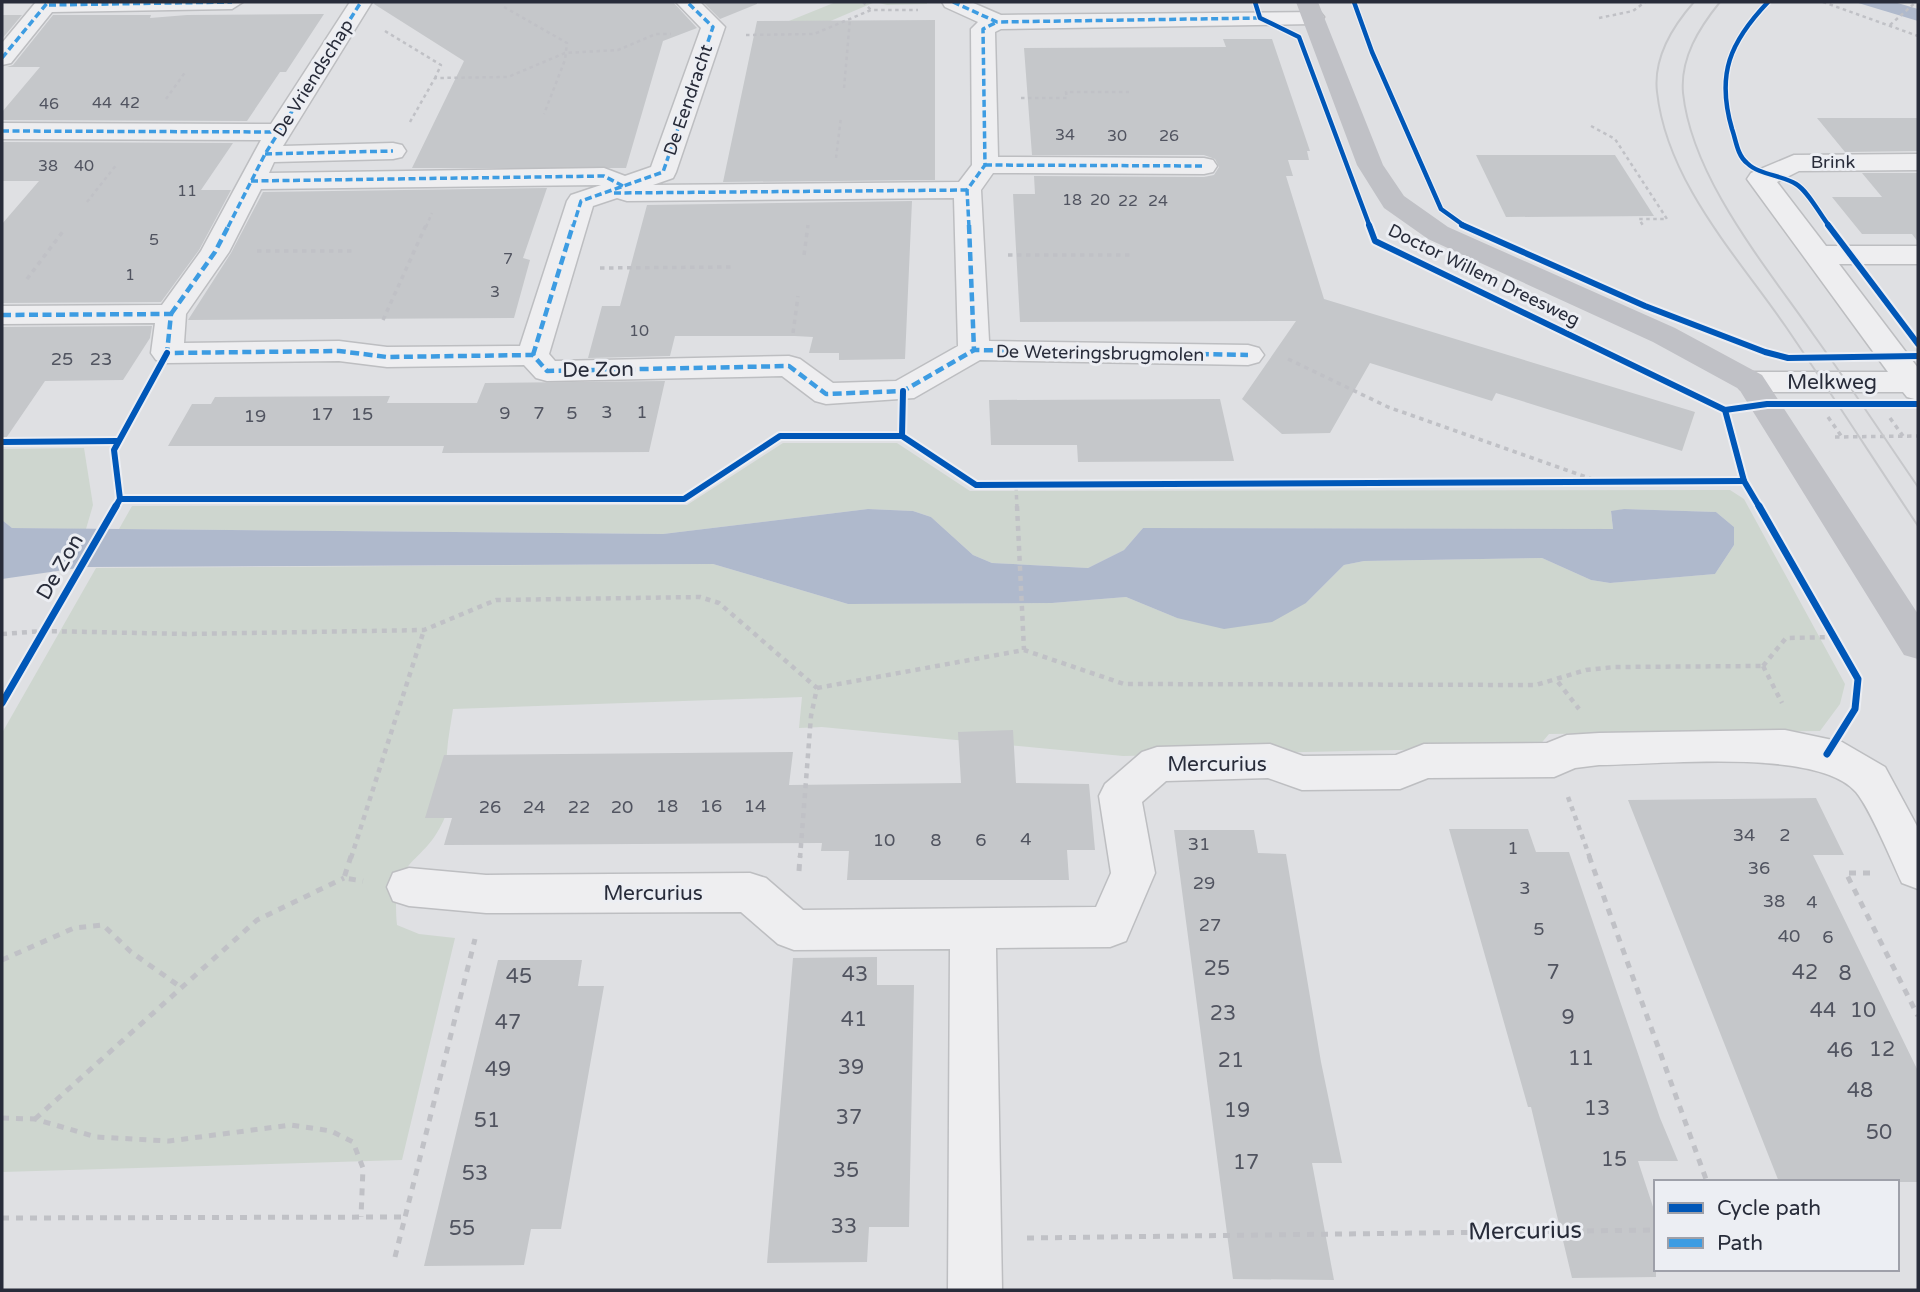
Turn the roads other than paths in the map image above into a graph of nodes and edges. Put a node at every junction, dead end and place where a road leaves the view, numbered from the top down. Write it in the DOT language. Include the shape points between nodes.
graph roads {
  1 [pos="232,2"];
  2 [pos="687,2"];
  3 [pos="953,2"];
  4 [pos="49,3"];
  5 [pos="358,7"];
  6 [pos="1310,10"];
  7 [pos="990,25"];
  8 [pos="2,58"];
  9 [pos="2,131"];
  10 [pos="272,143"];
  11 [pos="393,151"];
  12 [pos="1918,162"];
  13 [pos="985,164"];
  14 [pos="1204,166"];
  15 [pos="251,181"];
  16 [pos="613,189"];
  17 [pos="967,190"];
  18 [pos="1818,255"];
  19 [pos="1918,255"];
  20 [pos="171,314"];
  21 [pos="2,315"];
  22 [pos="974,350"];
  23 [pos="533,355"];
  24 [pos="1248,355"];
  25 [pos="1751,382"];
  26 [pos="1915,386"];
  27 [pos="1918,645"];
  28 [pos="1918,870"];
  29 [pos="409,887"];
  30 [pos="973,929"];
  31 [pos="975,1290"];
  1 -- 4 [label="street"];
  2 -- 16 [label="street, De Eendracht" via="713,27 663,172"];
  3 -- 7 [label="street"];
  4 -- 8 [label="street"];
  5 -- 10 [label="street, De Vriendschap"];
  6 -- 7 [label="street"];
  6 -- 25 [label="street, Doctor Willem Dreesweg" via="1370,165 1394,202 1438,233 1664,335"];
  7 -- 13 [label="street"];
  9 -- 10 [label="street" via="133,132"];
  10 -- 11 [label="street, De Vriendschap"];
  10 -- 15 [label="street, De Vriendschap"];
  12 -- 18 [label="street, Brink" via="1794,163 1761,179"];
  13 -- 14 [label="street"];
  13 -- 17 [label="street"];
  15 -- 16 [label="street" via="604,176"];
  15 -- 20 [label="street, De Vriendschap" via="215,252"];
  16 -- 17 [label="street"];
  16 -- 23 [label="street, De Eendracht" via="581,201"];
  17 -- 22 [label="street, De Weteringsbrugmolen"];
  18 -- 19 [label="street"];
  18 -- 26 [label="street, Brink"];
  20 -- 21 [label="street"];
  20 -- 23 [label="street, De Zon" via="167,353"];
  22 -- 23 [label="street, De Zon" via="903,391 826,394 789,366 547,371"];
  22 -- 24 [label="street, De Weteringsbrugmolen"];
  25 -- 26 [label="street, Melkweg"];
  25 -- 27 [label="street, Doctor Willem Dreesweg"];
  28 -- 30 [label="street, Mercurius" via="1870,779 1817,752 1785,746 1599,749 1567,752 1554,760 1424,761 1400,772 1302,773 1270,761 1157,764 1120,796 1133,873 1110,928"];
  29 -- 30 [label="street, Mercurius" via="486,894 750,892 794,930"];
  30 -- 31 [label="street"];
}
